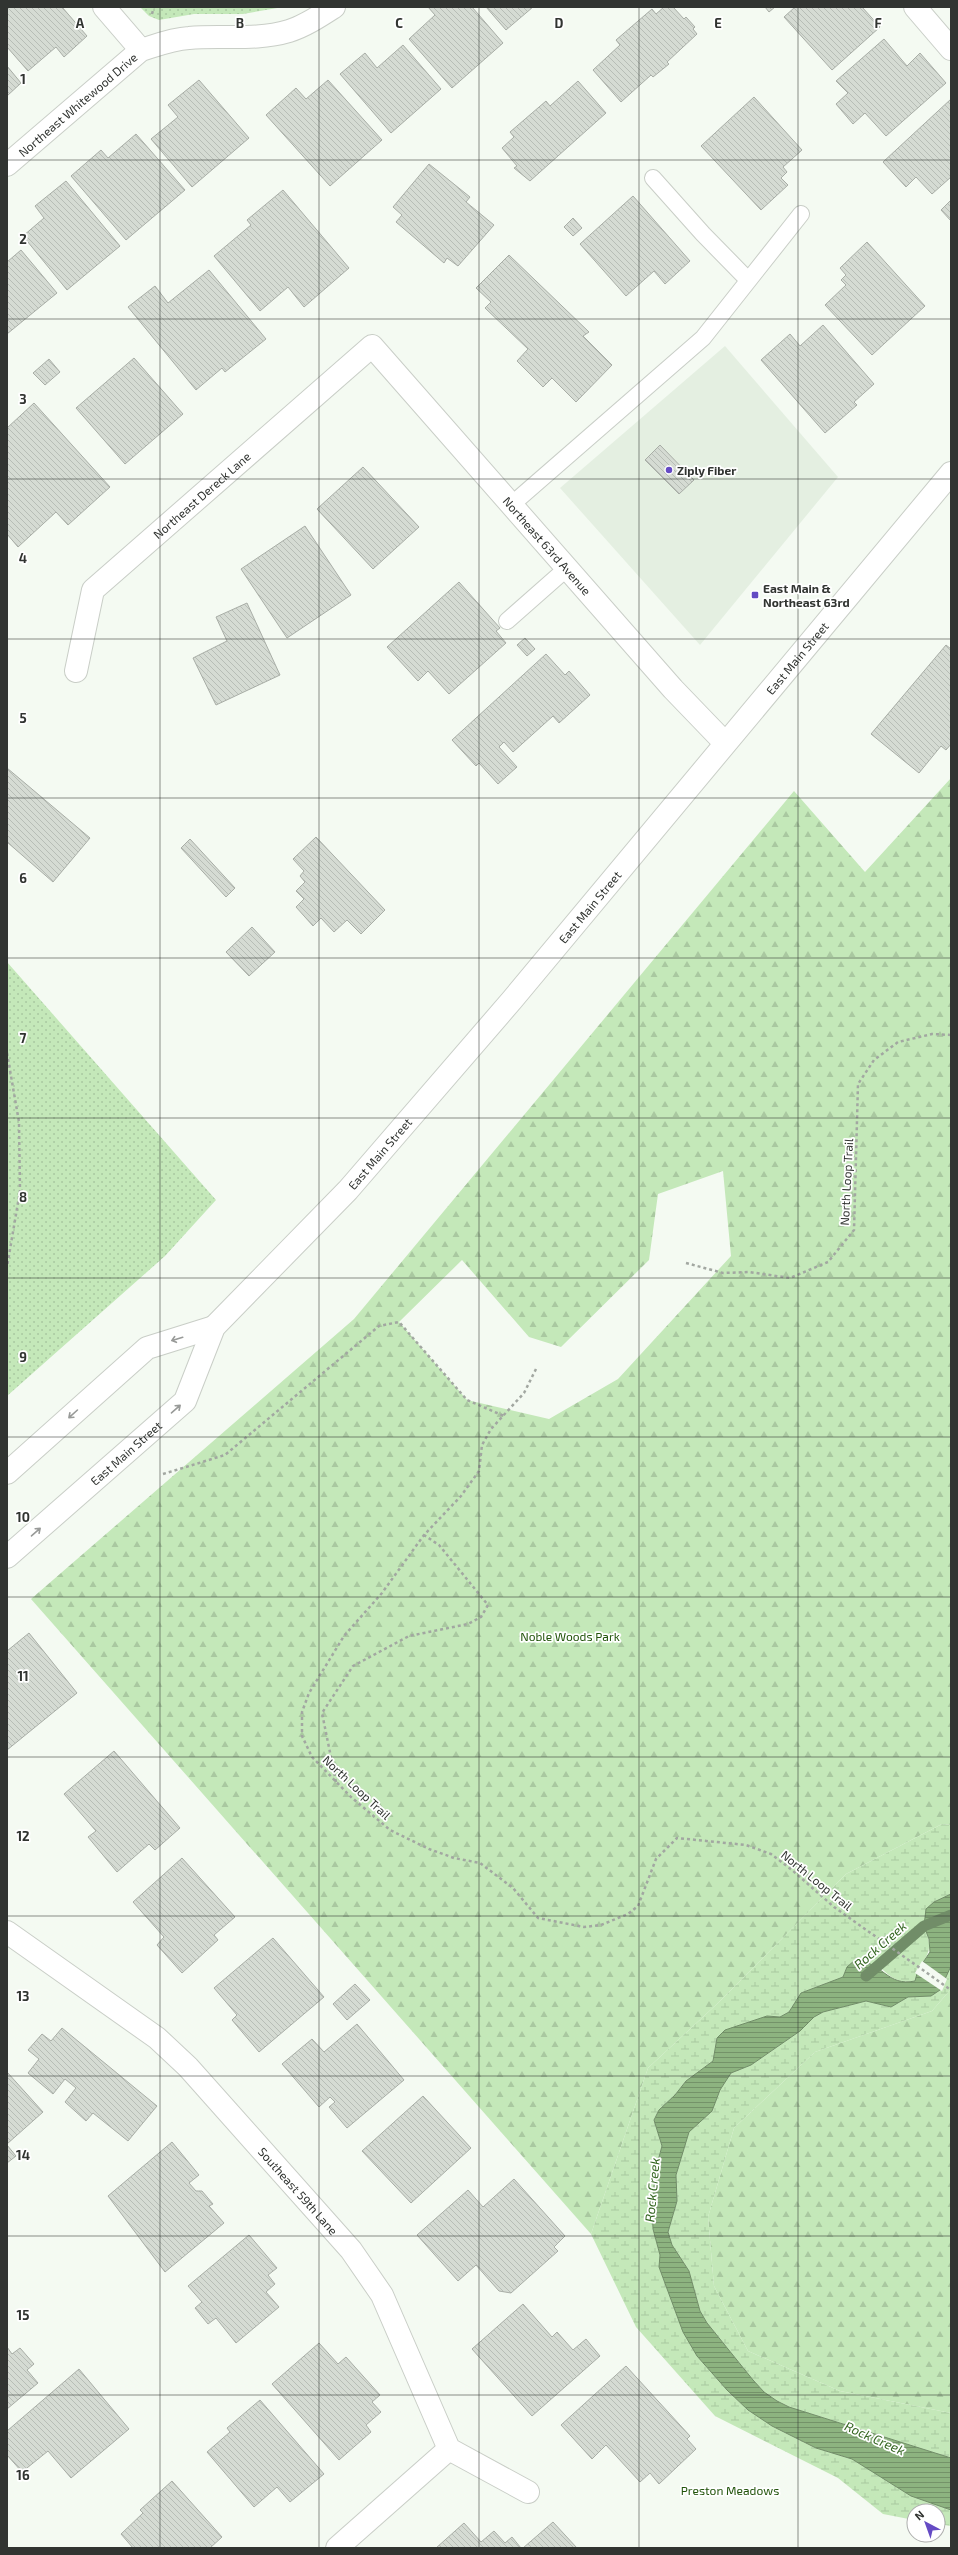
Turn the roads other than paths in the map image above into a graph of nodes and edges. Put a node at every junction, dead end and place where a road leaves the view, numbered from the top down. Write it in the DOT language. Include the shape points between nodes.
graph roads {
  1 [pos="104,7"];
  2 [pos="334,7"];
  3 [pos="915,7"];
  4 [pos="951,49"];
  5 [pos="141,50"];
  6 [pos="7,165"];
  7 [pos="653,178"];
  8 [pos="801,214"];
  9 [pos="748,280"];
  10 [pos="372,346"];
  11 [pos="951,473"];
  12 [pos="510,506"];
  13 [pos="566,569"];
  14 [pos="507,621"];
  15 [pos="76,671"];
  16 [pos="726,743"];
  17 [pos="214,1327"];
  18 [pos="7,1473"];
  19 [pos="7,1557"];
  20 [pos="7,1932"];
  21 [pos="449,2449"];
  22 [pos="528,2492"];
  23 [pos="337,2548"];
  1 -- 5 [label="street"];
  2 -- 5 [label="street, Northeast Whitewood Drive" via="289,31 261,36 188,38"];
  3 -- 4 [label="street"];
  5 -- 6 [label="street, Northeast Whitewood Drive"];
  7 -- 9 [label="lane"];
  8 -- 9 [label="lane"];
  9 -- 12 [label="lane" via="702,338"];
  10 -- 12 [label="street, Northeast 63rd Avenue"];
  10 -- 15 [label="street, Northeast Dereck Lane" via="93,590"];
  11 -- 16 [label="street, East Main Street"];
  12 -- 13 [label="street, Northeast 63rd Avenue"];
  13 -- 14 [label="lane"];
  13 -- 16 [label="street, Northeast 63rd Avenue" via="673,690"];
  16 -- 17 [label="street, East Main Street" via="512,1000 348,1190"];
  17 -- 18 [label="street, East Main Street, one-way" via="147,1348"];
  19 -- 17 [label="street, East Main Street, one-way" via="185,1401"];
  20 -- 21 [label="street, Southeast 59th Lane" via="157,2038 183,2062 351,2250 382,2295"];
  21 -- 22 [label="street"];
  21 -- 23 [label="street"];
}
